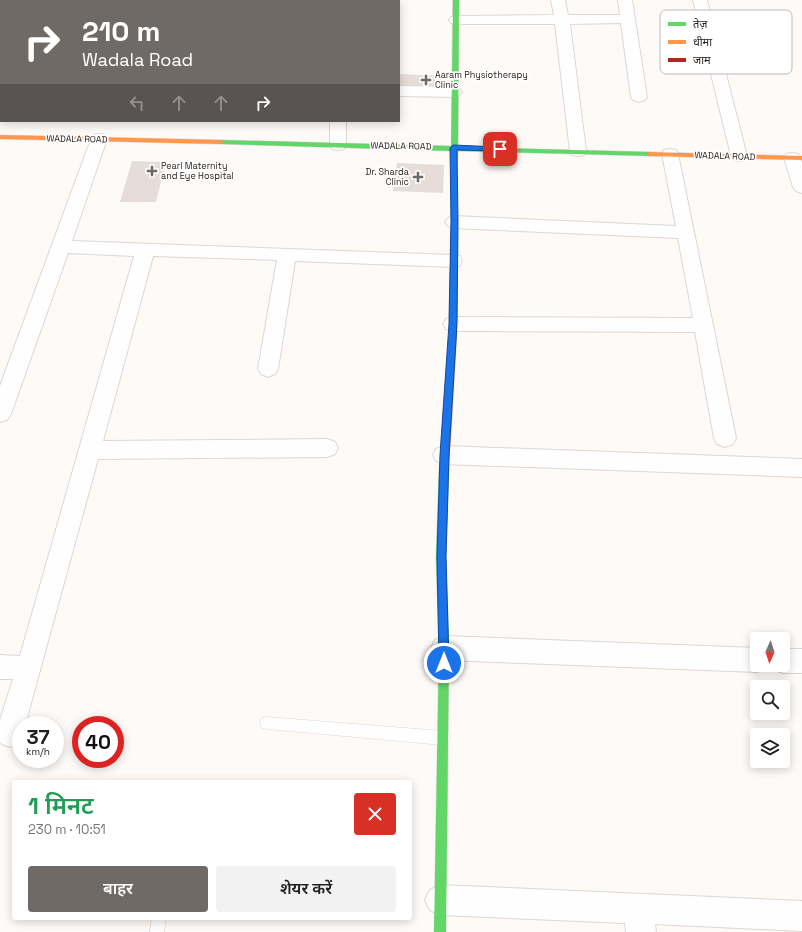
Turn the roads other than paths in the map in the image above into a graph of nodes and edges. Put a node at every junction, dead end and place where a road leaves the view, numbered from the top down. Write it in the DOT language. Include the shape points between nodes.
graph roads {
  1 [pos="456,0"];
  2 [pos="558,0"];
  3 [pos="625,0"];
  4 [pos="700,0"];
  5 [pos="702,10"];
  6 [pos="627,19"];
  7 [pos="456,20"];
  8 [pos="562,21"];
  9 [pos="718,74"];
  10 [pos="400,91"];
  11 [pos="454,92"];
  12 [pos="639,97"];
  13 [pos="338,122"];
  14 [pos="0,137"];
  15 [pos="99,139"];
  16 [pos="338,145"];
  17 [pos="453,148"];
  18 [pos="578,151"];
  19 [pos="670,154"];
  20 [pos="739,156"];
  21 [pos="797,158"];
  22 [pos="802,187"];
  23 [pos="454,222"];
  24 [pos="686,232"];
  25 [pos="61,247"];
  26 [pos="145,250"];
  27 [pos="287,254"];
  28 [pos="453,261"];
  29 [pos="453,324"];
  30 [pos="704,325"];
  31 [pos="268,369"];
  32 [pos="0,414"];
  33 [pos="725,438"];
  34 [pos="327,448"];
  35 [pos="90,450"];
  36 [pos="444,455"];
  37 [pos="802,468"];
  38 [pos="444,648"];
  39 [pos="750,660"];
  40 [pos="790,661"];
  41 [pos="802,661"];
  42 [pos="0,667"];
  43 [pos="29,668"];
  44 [pos="267,723"];
  45 [pos="9,734"];
  46 [pos="442,738"];
  47 [pos="440,900"];
  48 [pos="802,916"];
  49 [pos="159,920"];
  50 [pos="640,921"];
  51 [pos="157,932"];
  52 [pos="440,932"];
  1 -- 7 [label="street"];
  2 -- 8 [label="street"];
  3 -- 6 [label="street"];
  4 -- 5 [label="street"];
  6 -- 8 [label="street"];
  6 -- 12 [label="street"];
  7 -- 8 [label="street"];
  7 -- 11 [label="street"];
  8 -- 18 [label="street"];
  9 -- 20 [label="street"];
  10 -- 11 [label="street"];
  11 -- 17 [label="street"];
  13 -- 16 [label="street"];
  14 -- 15 [label="street, WADALA ROAD"];
  15 -- 16 [label="street, WADALA ROAD"];
  15 -- 25 [label="street"];
  16 -- 17 [label="street, WADALA ROAD"];
  17 -- 18 [label="street, WADALA ROAD"];
  17 -- 23 [label="street"];
  18 -- 19 [label="street, WADALA ROAD"];
  19 -- 20 [label="street, WADALA ROAD"];
  19 -- 24 [label="street"];
  20 -- 21 [label="street, WADALA ROAD"];
  21 -- 22 [label="street"];
  23 -- 24 [label="street"];
  23 -- 28 [label="street"];
  24 -- 30 [label="street"];
  25 -- 26 [label="street"];
  25 -- 32 [label="street"];
  26 -- 27 [label="street"];
  26 -- 35 [label="street"];
  27 -- 28 [label="street"];
  27 -- 31 [label="street"];
  28 -- 29 [label="street"];
  29 -- 30 [label="street"];
  29 -- 36 [label="street"];
  30 -- 33 [label="street"];
  34 -- 35 [label="street"];
  35 -- 43 [label="street"];
  36 -- 37 [label="street"];
  36 -- 38 [label="street" via="441,557"];
  38 -- 39 [label="street"];
  38 -- 46 [label="street"];
  40 -- 41 [label="street"];
  42 -- 43 [label="street"];
  43 -- 45 [label="street"];
  44 -- 46 [label="lane"];
  46 -- 47 [label="street"];
  47 -- 50 [label="street"];
  47 -- 52 [label="street"];
  48 -- 50 [label="street"];
  49 -- 51 [label="lane"];
}
